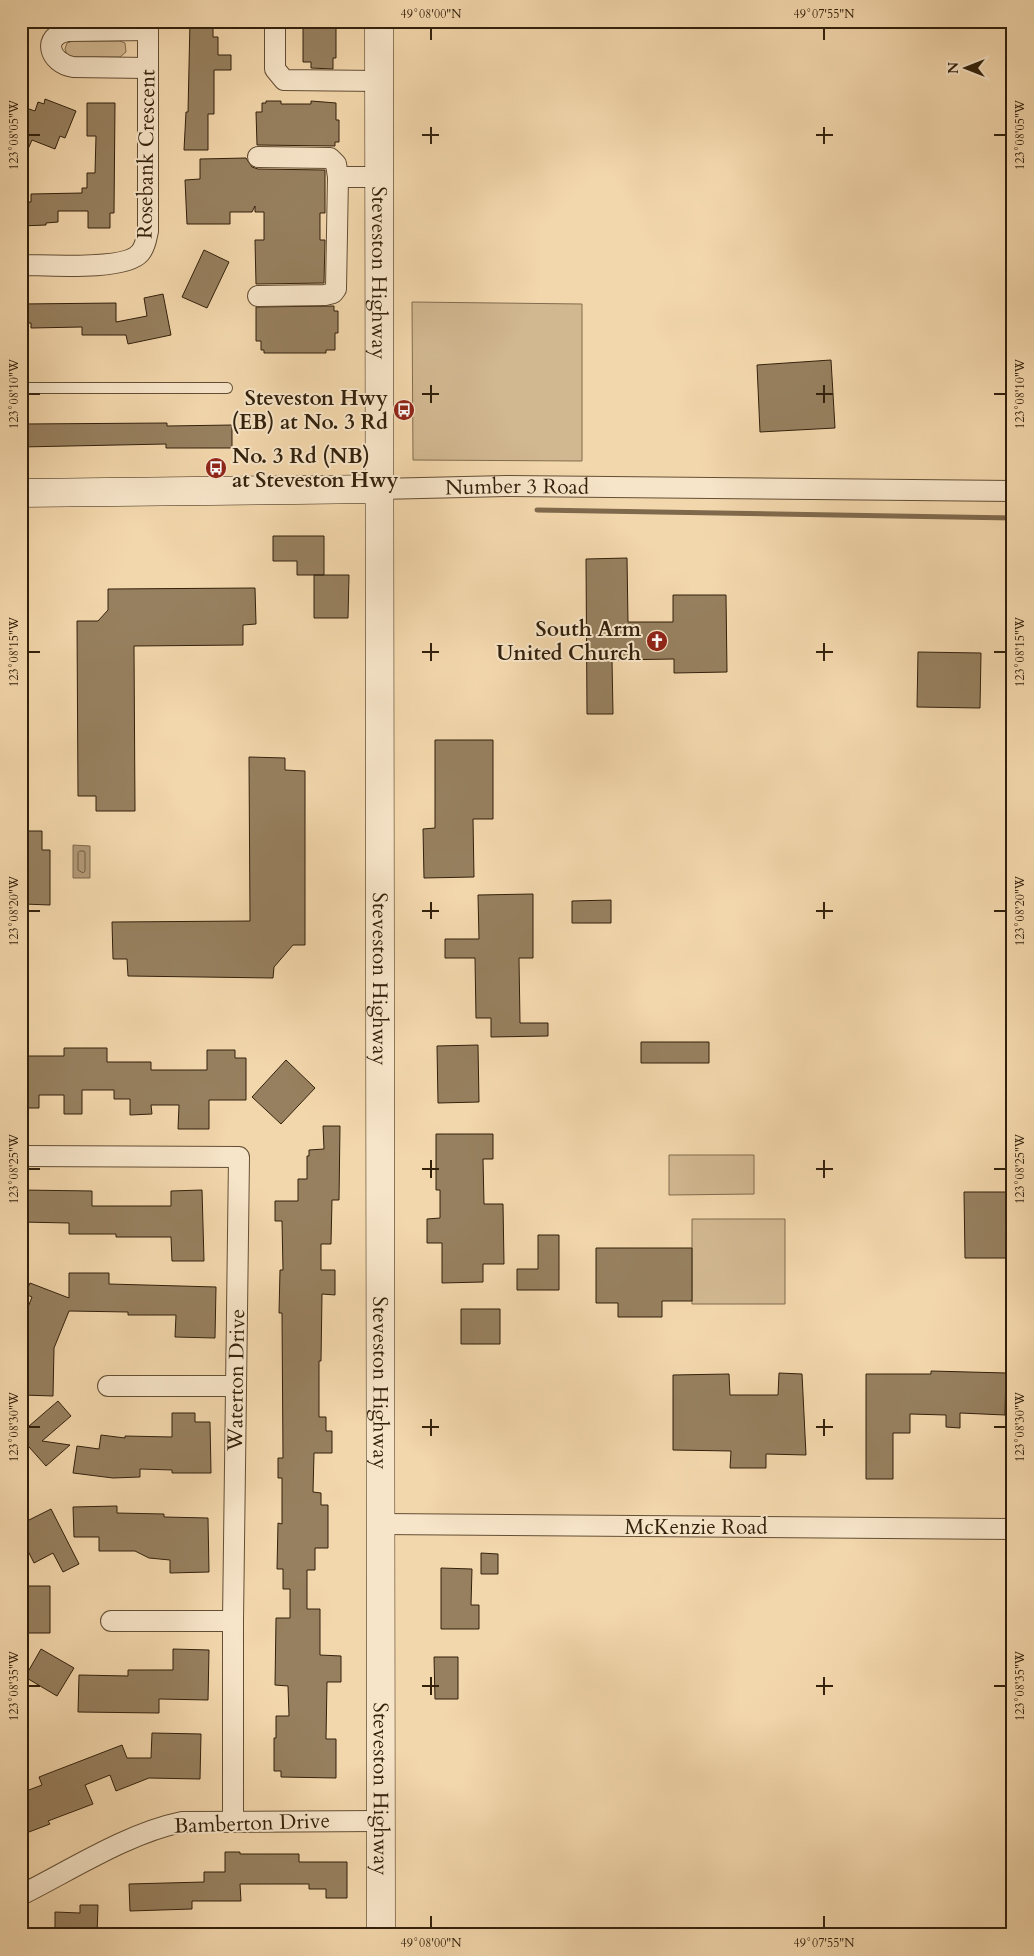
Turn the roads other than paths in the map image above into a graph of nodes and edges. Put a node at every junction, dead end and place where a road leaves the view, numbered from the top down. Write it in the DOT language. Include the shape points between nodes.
graph roads {
  1 [pos="275,21"];
  2 [pos="379,21"];
  3 [pos="148,26"];
  4 [pos="148,68"];
  5 [pos="379,81"];
  6 [pos="258,157"];
  7 [pos="338,177"];
  8 [pos="378,177"];
  9 [pos="21,265"];
  10 [pos="258,296"];
  11 [pos="21,388"];
  12 [pos="227,388"];
  13 [pos="379,489"];
  14 [pos="1013,491"];
  15 [pos="21,493"];
  16 [pos="21,1156"];
  17 [pos="108,1386"];
  18 [pos="236,1386"];
  19 [pos="380,1524"];
  20 [pos="1013,1529"];
  21 [pos="111,1621"];
  22 [pos="234,1621"];
  23 [pos="234,1820"];
  24 [pos="380,1820"];
  25 [pos="21,1895"];
  26 [pos="381,1935"];
  1 -- 5 [label="street" via="275,69 284,80"];
  2 -- 5 [label="main road, Steveston Highway"];
  3 -- 4 [label="street, Rosebank Crescent"];
  3 -- 4 [label="street" via="63,32 54,38 52,48 56,60 73,68"];
  4 -- 9 [label="street, Rosebank Crescent" via="148,231 145,245 139,254 126,262 110,265"];
  5 -- 8 [label="main road, Steveston Highway"];
  6 -- 7 [label="street" via="330,158 336,164"];
  7 -- 8 [label="street"];
  7 -- 10 [label="street" via="336,289 325,295"];
  8 -- 13 [label="main road, Steveston Highway"];
  11 -- 12 [label="lane"];
  13 -- 14 [label="street, Number 3 Road" via="507,486"];
  13 -- 15 [label="main road, Number 3 Road"];
  13 -- 19 [label="main road, Steveston Highway"];
  16 -- 18 [label="street, Waterton Drive" via="239,1158"];
  17 -- 18 [label="street"];
  18 -- 22 [label="street, Waterton Drive"];
  19 -- 20 [label="street, McKenzie Road"];
  19 -- 24 [label="main road, Steveston Highway"];
  21 -- 22 [label="street"];
  22 -- 23 [label="street, Waterton Drive"];
  23 -- 24 [label="street, Bamberton Drive"];
  23 -- 25 [label="street, Bamberton Drive" via="162,1826 135,1836"];
  24 -- 26 [label="main road, Steveston Highway"];
}
